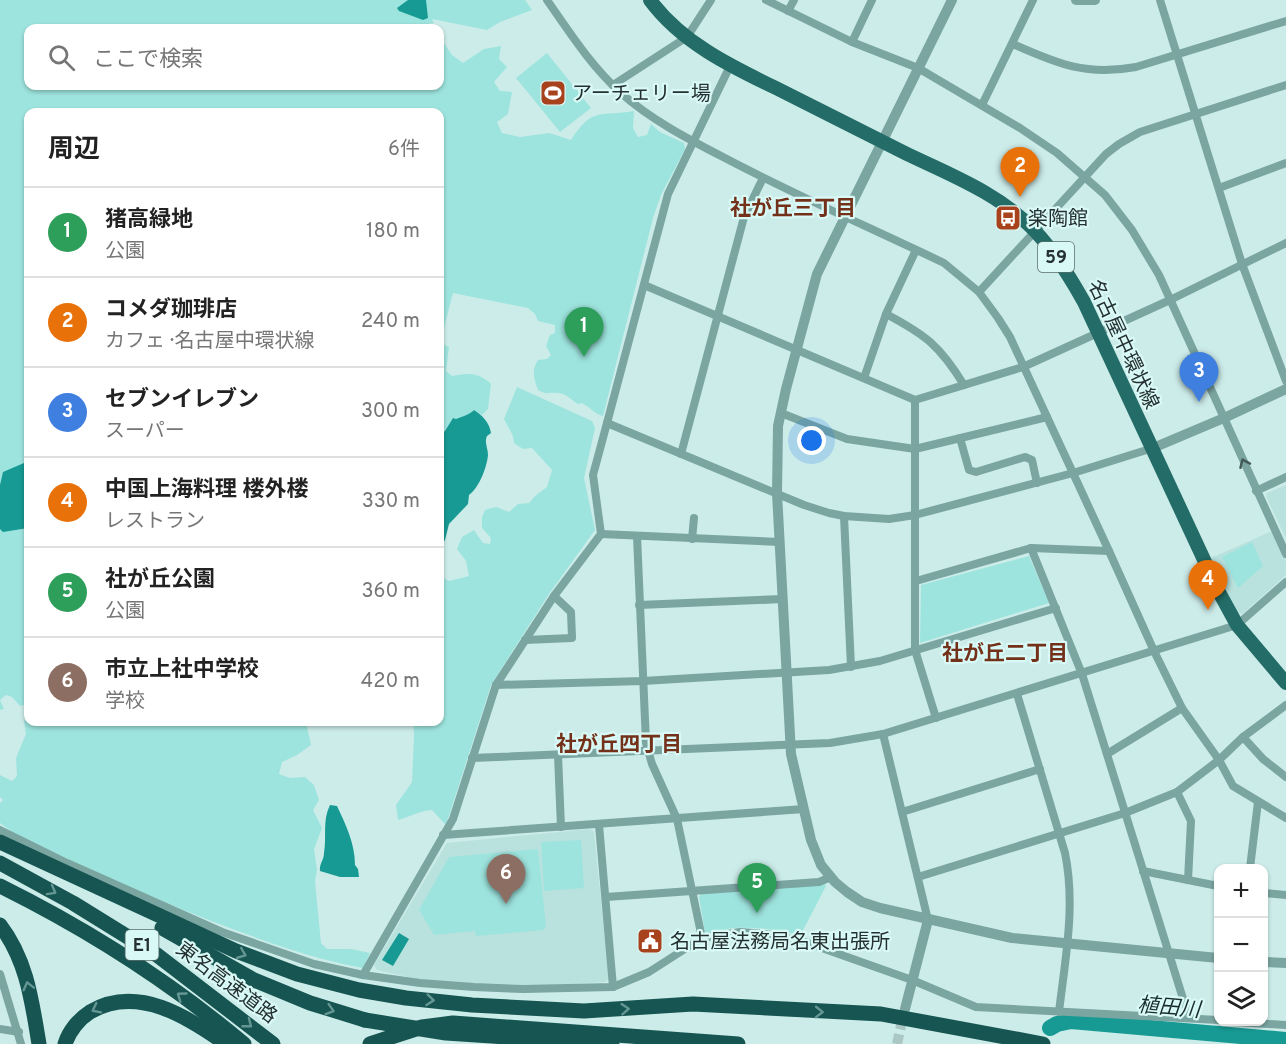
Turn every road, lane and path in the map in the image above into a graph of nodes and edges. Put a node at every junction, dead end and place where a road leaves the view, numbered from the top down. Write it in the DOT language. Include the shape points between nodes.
graph roads {
  1 [pos="547,0"];
  2 [pos="650,0"];
  3 [pos="711,0"];
  4 [pos="766,0"];
  5 [pos="794,0"];
  6 [pos="872,0"];
  7 [pos="952,0"];
  8 [pos="1033,0"];
  9 [pos="1076,0"];
  10 [pos="1095,0"];
  11 [pos="1160,0"];
  12 [pos="788,10"];
  13 [pos="1286,21"];
  14 [pos="687,37"];
  15 [pos="852,42"];
  16 [pos="1013,44"];
  17 [pos="1178,55"];
  18 [pos="730,66"];
  19 [pos="918,68"];
  20 [pos="613,85"];
  21 [pos="1286,86"];
  22 [pos="982,105"];
  23 [pos="1196,114"];
  24 [pos="693,141"];
  25 [pos="882,141"];
  26 [pos="1286,163"];
  27 [pos="1086,177"];
  28 [pos="763,178"];
  29 [pos="1219,188"];
  30 [pos="845,218"];
  31 [pos="1035,230"];
  32 [pos="1286,243"];
  33 [pos="916,250"];
  34 [pos="1242,264"];
  35 [pos="644,285"];
  36 [pos="980,292"];
  37 [pos="1170,300"];
  38 [pos="886,314"];
  39 [pos="717,316"];
  40 [pos="1099,333"];
  41 [pos="797,350"];
  42 [pos="1023,367"];
  43 [pos="864,378"];
  44 [pos="1286,381"];
  45 [pos="964,385"];
  46 [pos="1286,389"];
  47 [pos="915,400"];
  48 [pos="781,413"];
  49 [pos="1047,417"];
  50 [pos="1224,418"];
  51 [pos="607,423"];
  52 [pos="960,438"];
  53 [pos="1153,448"];
  54 [pos="915,449"];
  55 [pos="681,454"];
  56 [pos="1073,473"];
  57 [pos="1286,477"];
  58 [pos="1037,483"];
  59 [pos="1256,491"];
  60 [pos="777,493"];
  61 [pos="915,515"];
  62 [pos="844,516"];
  63 [pos="694,518"];
  64 [pos="601,534"];
  65 [pos="637,536"];
  66 [pos="692,539"];
  67 [pos="780,542"];
  68 [pos="1031,548"];
  69 [pos="1109,551"];
  70 [pos="1286,554"];
  71 [pos="916,581"];
  72 [pos="1286,582"];
  73 [pos="554,596"];
  74 [pos="783,599"];
  75 [pos="639,605"];
  76 [pos="1056,608"];
  77 [pos="1237,626"];
  78 [pos="525,640"];
  79 [pos="915,650"];
  80 [pos="1154,651"];
  81 [pos="850,667"];
  82 [pos="786,673"];
  83 [pos="1082,674"];
  84 [pos="643,681"];
  85 [pos="1286,683"];
  86 [pos="496,685"];
  87 [pos="1017,694"];
  88 [pos="1286,705"];
  89 [pos="1182,708"];
  90 [pos="936,718"];
  91 [pos="883,734"];
  92 [pos="1243,737"];
  93 [pos="789,745"];
  94 [pos="648,752"];
  95 [pos="1107,754"];
  96 [pos="558,755"];
  97 [pos="472,758"];
  98 [pos="1219,760"];
  99 [pos="1040,769"];
  100 [pos="1286,777"];
  101 [pos="1177,792"];
  102 [pos="1258,802"];
  103 [pos="804,809"];
  104 [pos="902,812"];
  105 [pos="1125,813"];
  106 [pos="1286,818"];
  107 [pos="677,819"];
  108 [pos="599,825"];
  109 [pos="561,827"];
  110 [pos="0,830"];
  111 [pos="1059,834"];
  112 [pos="443,835"];
  113 [pos="0,843"];
  114 [pos="0,863"];
  115 [pos="1250,864"];
  116 [pos="1143,872"];
  117 [pos="831,877"];
  118 [pos="918,877"];
  119 [pos="1188,880"];
  120 [pos="1214,885"];
  121 [pos="0,886"];
  122 [pos="93,886"];
  123 [pos="693,891"];
  124 [pos="1268,893"];
  125 [pos="1286,895"];
  126 [pos="606,897"];
  127 [pos="928,920"];
  128 [pos="0,925"];
  129 [pos="702,938"];
  130 [pos="1067,943"];
  131 [pos="1169,953"];
  132 [pos="1214,958"];
  133 [pos="1268,962"];
  134 [pos="1286,963"];
  135 [pos="0,974"];
  136 [pos="363,975"];
  137 [pos="912,980"];
  138 [pos="613,987"];
  139 [pos="905,1009"];
  140 [pos="584,1011"];
  141 [pos="1059,1012"];
  142 [pos="1190,1018"];
  143 [pos="1214,1020"];
  144 [pos="1268,1024"];
  145 [pos="1286,1025"];
  146 [pos="0,1029"];
  147 [pos="19,1032"];
  148 [pos="974,1032"];
  149 [pos="21,1044"];
  150 [pos="39,1044"];
  151 [pos="65,1044"];
  152 [pos="226,1044"];
  153 [pos="244,1044"];
  154 [pos="273,1044"];
  155 [pos="368,1044"];
  156 [pos="612,1044"];
  157 [pos="738,1044"];
  158 [pos="1011,1044"];
  159 [pos="1043,1044"];
  1 -- 20 [label="street" via="574,41"];
  2 -- 14 [label="main road, 名古屋中環状線 / 59"];
  3 -- 14 [label="street"];
  4 -- 12 [label="street"];
  5 -- 12 [label="street"];
  6 -- 15 [label="street"];
  7 -- 19 [label="street"];
  8 -- 16 [label="street"];
  9 -- 10 [label="street"];
  11 -- 17 [label="street"];
  12 -- 15 [label="street"];
  13 -- 17 [label="street"];
  14 -- 18 [label="main road, 名古屋中環状線 / 59"];
  14 -- 20 [label="street"];
  15 -- 19 [label="street"];
  16 -- 17 [label="street" via="1081,70 1111,71"];
  16 -- 22 [label="street"];
  17 -- 23 [label="street"];
  18 -- 24 [label="street"];
  18 -- 25 [label="main road, 名古屋中環状線 / 59"];
  19 -- 22 [label="street"];
  19 -- 25 [label="street"];
  20 -- 24 [label="street" via="654,118"];
  21 -- 23 [label="street"];
  22 -- 27 [label="street" via="1058,153"];
  23 -- 27 [label="street" via="1140,132 1119,144"];
  23 -- 29 [label="street"];
  24 -- 28 [label="street"];
  24 -- 35 [label="street" via="668,194"];
  25 -- 30 [label="street"];
  25 -- 31 [label="main road, 名古屋中環状線 / 59" via="1002,203"];
  26 -- 29 [label="street"];
  27 -- 31 [label="street"];
  27 -- 37 [label="street" via="1120,212"];
  28 -- 30 [label="street"];
  28 -- 39 [label="street" via="744,217"];
  29 -- 34 [label="street"];
  30 -- 33 [label="street"];
  30 -- 41 [label="street" via="817,274"];
  31 -- 36 [label="street"];
  31 -- 40 [label="main road, 名古屋中環状線 / 59" via="1065,268"];
  32 -- 34 [label="street"];
  33 -- 36 [label="street" via="944,263"];
  33 -- 38 [label="street"];
  34 -- 37 [label="street"];
  34 -- 44 [label="street"];
  35 -- 39 [label="street"];
  35 -- 51 [label="street"];
  36 -- 42 [label="street" via="1010,337"];
  37 -- 40 [label="street"];
  37 -- 50 [label="street"];
  38 -- 43 [label="street"];
  38 -- 45 [label="street" via="927,337"];
  39 -- 41 [label="street"];
  39 -- 55 [label="street"];
  40 -- 42 [label="street"];
  40 -- 53 [label="main road, 名古屋中環状線 / 59"];
  41 -- 43 [label="street"];
  41 -- 48 [label="street"];
  42 -- 45 [label="street"];
  42 -- 49 [label="street"];
  43 -- 47 [label="street"];
  45 -- 47 [label="street"];
  46 -- 50 [label="street"];
  47 -- 54 [label="street"];
  48 -- 54 [label="street" via="847,439"];
  48 -- 60 [label="street"];
  49 -- 52 [label="street"];
  49 -- 56 [label="street"];
  50 -- 53 [label="street"];
  59 -- 50 [label="street, one-way"];
  51 -- 55 [label="street"];
  51 -- 64 [label="street" via="593,475"];
  52 -- 54 [label="street"];
  52 -- 58 [label="street" via="969,470 976,472 1025,457 1032,460"];
  53 -- 56 [label="street"];
  53 -- 77 [label="main road, 名古屋中環状線 / 59"];
  54 -- 61 [label="street"];
  55 -- 60 [label="street"];
  56 -- 58 [label="street"];
  56 -- 69 [label="street"];
  57 -- 59 [label="street"];
  58 -- 61 [label="street"];
  59 -- 70 [label="street"];
  60 -- 62 [label="street"];
  60 -- 67 [label="street"];
  61 -- 62 [label="street" via="889,519"];
  61 -- 71 [label="street"];
  62 -- 81 [label="street"];
  63 -- 66 [label="street"];
  64 -- 65 [label="street"];
  64 -- 73 [label="street"];
  65 -- 66 [label="street"];
  65 -- 75 [label="street"];
  66 -- 67 [label="street"];
  67 -- 74 [label="street"];
  68 -- 69 [label="street"];
  68 -- 71 [label="street"];
  68 -- 76 [label="street"];
  69 -- 80 [label="street"];
  71 -- 79 [label="street"];
  72 -- 77 [label="street"];
  73 -- 78 [label="street"];
  73 -- 78 [label="street" via="571,612 572,638"];
  74 -- 75 [label="street"];
  74 -- 82 [label="street"];
  75 -- 84 [label="street"];
  76 -- 79 [label="street"];
  76 -- 83 [label="street"];
  77 -- 80 [label="street"];
  77 -- 85 [label="main road, 名古屋中環状線 / 59"];
  78 -- 86 [label="street"];
  79 -- 81 [label="street"];
  79 -- 90 [label="street"];
  80 -- 83 [label="street"];
  80 -- 89 [label="street"];
  81 -- 82 [label="street"];
  82 -- 84 [label="street"];
  82 -- 93 [label="street"];
  83 -- 87 [label="street"];
  83 -- 95 [label="street"];
  84 -- 86 [label="street"];
  84 -- 94 [label="street"];
  86 -- 97 [label="street"];
  87 -- 90 [label="street"];
  87 -- 99 [label="street"];
  88 -- 92 [label="street"];
  89 -- 95 [label="street"];
  89 -- 98 [label="street"];
  90 -- 91 [label="street"];
  91 -- 93 [label="street"];
  91 -- 104 [label="street"];
  92 -- 98 [label="street"];
  92 -- 100 [label="street"];
  93 -- 94 [label="street"];
  93 -- 103 [label="street"];
  94 -- 96 [label="street"];
  94 -- 107 [label="street"];
  95 -- 105 [label="street"];
  96 -- 97 [label="street"];
  96 -- 109 [label="street"];
  97 -- 112 [label="street" via="453,819"];
  98 -- 101 [label="street"];
  98 -- 102 [label="street" via="1233,786"];
  99 -- 104 [label="street"];
  99 -- 111 [label="street"];
  101 -- 105 [label="street"];
  101 -- 119 [label="street" via="1191,821"];
  102 -- 106 [label="street"];
  102 -- 115 [label="street"];
  103 -- 107 [label="street"];
  103 -- 117 [label="street" via="814,851"];
  104 -- 118 [label="street"];
  105 -- 111 [label="street"];
  105 -- 116 [label="street"];
  107 -- 108 [label="street"];
  107 -- 123 [label="street"];
  108 -- 109 [label="street"];
  108 -- 126 [label="street"];
  109 -- 112 [label="street"];
  110 -- 136 [label="street" via="222,932 314,964"];
  111 -- 118 [label="street"];
  111 -- 130 [label="street" via="1070,877"];
  112 -- 136 [label="street"];
  113 -- 122 [label="highway"];
  114 -- 154 [label="highway, 東名高速道路 / E1, one-way" via="157,955"];
  116 -- 119 [label="street"];
  116 -- 131 [label="street"];
  117 -- 123 [label="street" via="819,882"];
  117 -- 127 [label="street" via="862,902"];
  118 -- 127 [label="street"];
  119 -- 120 [label="street"];
  153 -- 121 [label="highway, 東名高速道路 / E1, one-way" via="146,970"];
  122 -- 140 [label="highway, one-way" via="236,951 327,982 422,1000"];
  122 -- 156 [label="highway, one-way, bridge" via="254,980 365,1020 446,1033"];
  123 -- 126 [label="street"];
  123 -- 129 [label="street"];
  124 -- 125 [label="street"];
  126 -- 138 [label="street"];
  127 -- 130 [label="street" via="1012,938"];
  127 -- 137 [label="street"];
  150 -- 128 [label="highway, one-way" via="25,972"];
  129 -- 137 [label="street" via="740,932 791,938"];
  129 -- 138 [label="street" via="649,972"];
  130 -- 131 [label="street"];
  130 -- 141 [label="street"];
  131 -- 132 [label="street"];
  131 -- 142 [label="street"];
  133 -- 134 [label="street"];
  135 -- 147 [label="street"];
  136 -- 138 [label="street" via="474,987"];
  137 -- 139 [label="street"];
  137 -- 141 [label="street" via="976,1007"];
  140 -- 148 [label="highway, one-way" via="693,1004 861,1012"];
  140 -- 155 [label="highway" via="444,1015 407,1024"];
  141 -- 142 [label="street"];
  142 -- 143 [label="street"];
  144 -- 145 [label="street"];
  146 -- 147 [label="street"];
  147 -- 149 [label="street"];
  148 -- 158 [label="highway"];
  148 -- 159 [label="highway"];
  152 -- 151 [label="highway, one-way" via="170,1010 132,1000 109,1003 86,1015"];
  155 -- 157 [label="highway" via="406,1031 453,1023"];
}
